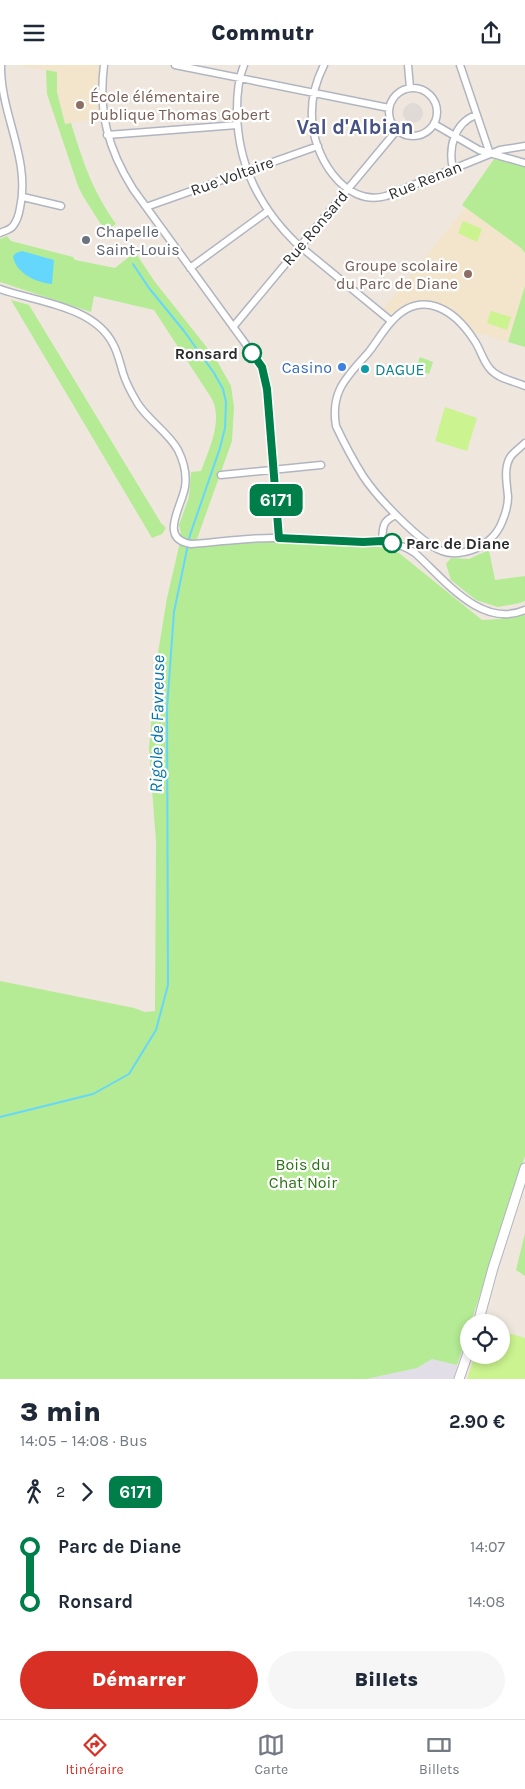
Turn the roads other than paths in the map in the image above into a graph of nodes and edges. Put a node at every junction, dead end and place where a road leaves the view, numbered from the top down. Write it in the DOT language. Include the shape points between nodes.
graph roads {
  1 [pos="1,65"];
  2 [pos="104,65"];
  3 [pos="176,65"];
  4 [pos="244,65"];
  5 [pos="324,65"];
  6 [pos="408,65"];
  7 [pos="460,65"];
  8 [pos="240,77"];
  9 [pos="410,88"];
  10 [pos="314,93"];
  11 [pos="389,108"];
  12 [pos="476,115"];
  13 [pos="434,124"];
  14 [pos="237,125"];
  15 [pos="397,130"];
  16 [pos="108,135"];
  17 [pos="455,135"];
  18 [pos="318,146"];
  19 [pos="525,146"];
  20 [pos="500,153"];
  21 [pos="490,154"];
  22 [pos="525,163"];
  23 [pos="453,169"];
  24 [pos="247,171"];
  25 [pos="348,189"];
  26 [pos="22,197"];
  27 [pos="61,206"];
  28 [pos="146,207"];
  29 [pos="268,211"];
  30 [pos="0,233"];
  31 [pos="299,246"];
  32 [pos="190,268"];
  33 [pos="0,289"];
  34 [pos="391,321"];
  35 [pos="233,327"];
  36 [pos="525,386"];
  37 [pos="525,443"];
  38 [pos="321,465"];
  39 [pos="274,470"];
  40 [pos="221,475"];
  41 [pos="396,515"];
  42 [pos="279,538"];
  43 [pos="382,541"];
  44 [pos="525,610"];
  45 [pos="525,1168"];
  46 [pos="480,1314"];
  47 [pos="464,1364"];
  48 [pos="459,1379"];
  1 -- 26 [label="street" via="2,84 22,167"];
  2 -- 16 [label="street" via="102,105"];
  3 -- 8 [label="street"];
  4 -- 8 [label="street"];
  5 -- 10 [label="street, Rue Renan"];
  6 -- 9 [label="street"];
  7 -- 12 [label="street"];
  8 -- 10 [label="street"];
  8 -- 14 [label="street" via="236,100"];
  9 -- 11 [label="street" via="398,93"];
  9 -- 13 [label="street" via="426,92 434,100 437,111"];
  10 -- 11 [label="street"];
  10 -- 18 [label="street, Rue Renan" via="312,116"];
  11 -- 15 [label="street" via="390,120"];
  12 -- 17 [label="street" via="466,121"];
  12 -- 21 [label="street"];
  13 -- 15 [label="street" via="420,135 408,136"];
  13 -- 17 [label="street"];
  14 -- 16 [label="street"];
  14 -- 24 [label="street"];
  15 -- 25 [label="street, Rue Ronsard"];
  16 -- 28 [label="street" via="124,176"];
  17 -- 21 [label="street"];
  17 -- 23 [label="street" via="451,147"];
  18 -- 24 [label="street, Rue Voltaire"];
  18 -- 25 [label="street, Rue Renan" via="333,173"];
  19 -- 20 [label="street"];
  20 -- 21 [label="street"];
  20 -- 22 [label="street"];
  21 -- 23 [label="street, Rue Renan"];
  23 -- 25 [label="street, Rue Renan" via="377,198 359,196"];
  24 -- 28 [label="street, Rue Voltaire"];
  24 -- 29 [label="street"];
  25 -- 31 [label="street, Rue Ronsard"];
  26 -- 27 [label="street"];
  26 -- 30 [label="street" via="17,220"];
  28 -- 32 [label="street"];
  29 -- 31 [label="street"];
  29 -- 32 [label="street"];
  31 -- 34 [label="street"];
  31 -- 35 [label="street, Rue Ronsard"];
  32 -- 35 [label="street"];
  33 -- 42 [label="street" via="83,314 108,334 139,405 173,443 184,465 185,486 174,532 185,542"];
  34 -- 36 [label="street" via="416,307 434,305 443,309 460,321 492,371"];
  34 -- 41 [label="street" via="342,384 336,397 334,418 364,478"];
  35 -- 39 [label="street" via="258,361 264,375"];
  37 -- 41 [label="street" via="508,463 507,505 502,524 480,548 460,553 443,551 431,545"];
  38 -- 39 [label="street"];
  39 -- 40 [label="street"];
  39 -- 42 [label="street"];
  41 -- 43 [label="street" via="383,524"];
  42 -- 43 [label="street"];
  43 -- 44 [label="street" via="402,545 415,553 474,605 500,615"];
  45 -- 46 [label="main road"];
  47 -- 48 [label="main road"];
}
